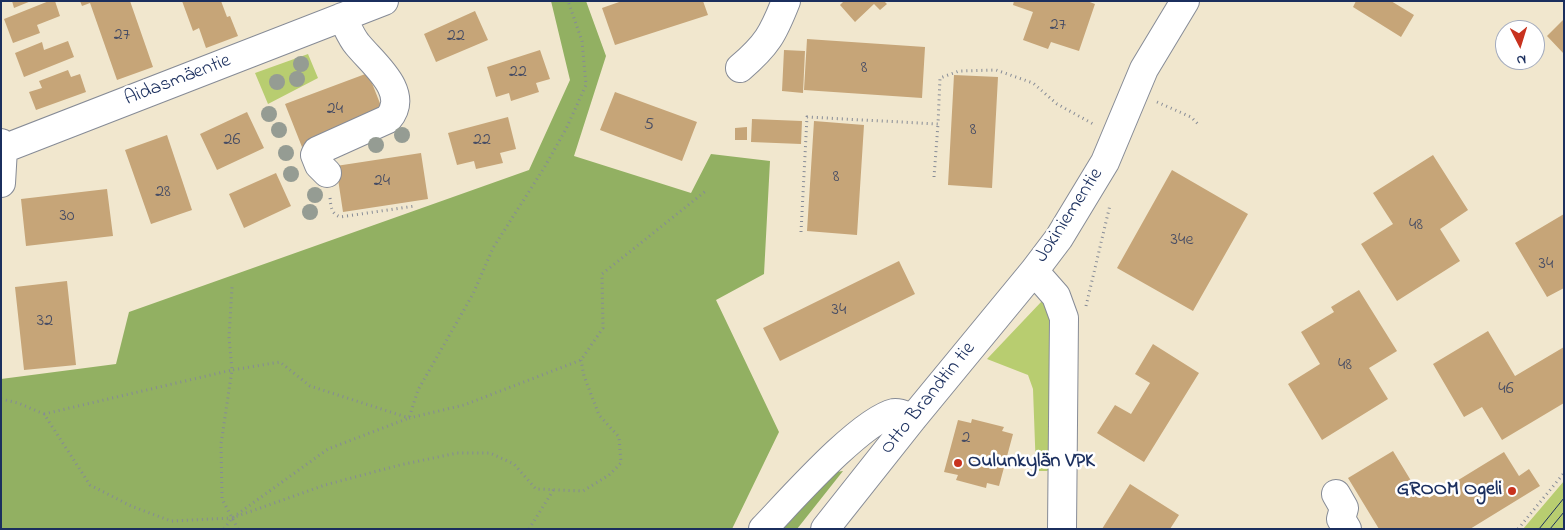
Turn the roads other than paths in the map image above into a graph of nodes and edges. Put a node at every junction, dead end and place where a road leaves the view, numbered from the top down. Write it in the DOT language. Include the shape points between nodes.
graph roads {
  1 [pos="384,1"];
  2 [pos="786,1"];
  3 [pos="1185,1"];
  4 [pos="342,18"];
  5 [pos="740,68"];
  6 [pos="2,146"];
  7 [pos="1,183"];
  8 [pos="329,185"];
  9 [pos="1034,272"];
  10 [pos="912,418"];
  11 [pos="1336,494"];
  12 [pos="763,529"];
  13 [pos="826,529"];
  14 [pos="1062,529"];
  15 [pos="1347,529"];
  1 -- 4 [label="street, Aidasmäentie"];
  2 -- 5 [label="street" via="774,33 762,49"];
  3 -- 9 [label="street, Jokiniementie" via="1144,69 1105,162 1059,238"];
  4 -- 6 [label="street, Aidasmäentie"];
  4 -- 8 [label="street" via="357,44 388,80 396,104 388,119 317,151 315,155"];
  6 -- 7 [label="street, Aidasmäentie"];
  9 -- 10 [label="street, Otto Brandtin tie"];
  9 -- 14 [label="street, Jokiniementie" via="1056,296 1064,318"];
  10 -- 12 [label="street" via="896,412 859,432"];
  10 -- 13 [label="street, Otto Brandtin tie"];
  11 -- 15 [label="street" via="1344,508 1342,519"];
}
